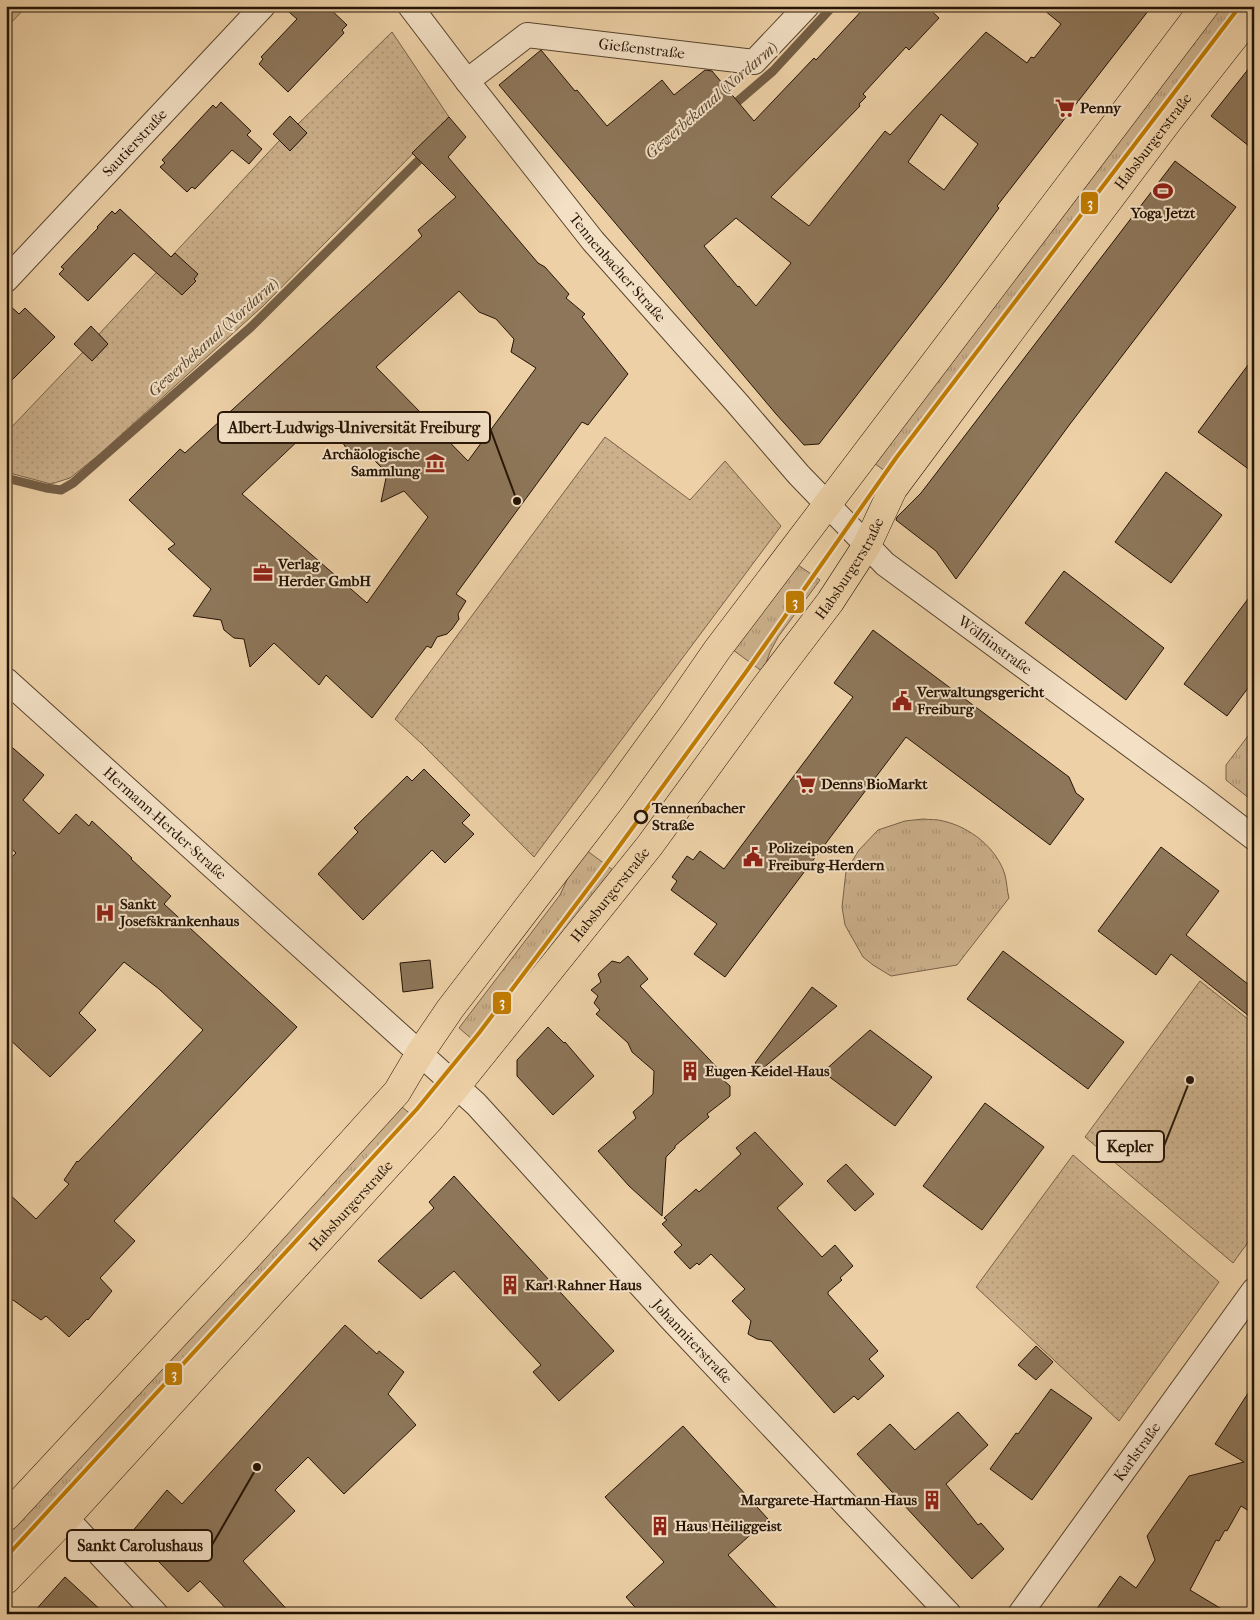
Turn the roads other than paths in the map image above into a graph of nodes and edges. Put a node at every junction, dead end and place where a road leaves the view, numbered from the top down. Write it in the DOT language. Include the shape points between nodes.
graph roads {
  1 [pos="263,6"];
  2 [pos="410,6"];
  3 [pos="807,6"];
  4 [pos="1205,6"];
  5 [pos="1254,12"];
  6 [pos="467,81"];
  7 [pos="6,280"];
  8 [pos="834,510"];
  9 [pos="867,545"];
  10 [pos="6,680"];
  11 [pos="1254,838"];
  12 [pos="428,1060"];
  13 [pos="457,1086"];
  14 [pos="1250,1301"];
  15 [pos="6,1517"];
  16 [pos="66,1518"];
  17 [pos="6,1580"];
  18 [pos="156,1614"];
  19 [pos="949,1614"];
  20 [pos="1020,1614"];
  1 -- 7 [label="street, Sautierstraße"];
  2 -- 6 [label="street, Tennenbacher Straße"];
  3 -- 6 [label="street, Gießenstraße" via="754,62 527,35"];
  4 -- 8 [label="main road" via="904,402"];
  5 -- 9 [label="main road, Habsburgerstraße" via="1073,247 894,489"];
  6 -- 8 [label="street, Tennenbacher Straße" via="593,240 798,474"];
  8 -- 9 [label="street, Wölflinstraße"];
  8 -- 12 [label="main road" via="716,650 611,799 450,1009"];
  9 -- 11 [label="street, Wölflinstraße" via="901,577"];
  9 -- 13 [label="main road, Habsburgerstraße" via="830,602 650,845"];
  10 -- 12 [label="street, Hermann-Herder-Straße"];
  12 -- 13 [label="street, Johanniterstraße"];
  12 -- 15 [label="main road"];
  13 -- 16 [label="main road, Habsburgerstraße"];
  13 -- 19 [label="street, Johanniterstraße" via="678,1327"];
  14 -- 20 [label="street, Karlstraße"];
  16 -- 17 [label="main road, Habsburgerstraße"];
  16 -- 18 [label="street"];
}
